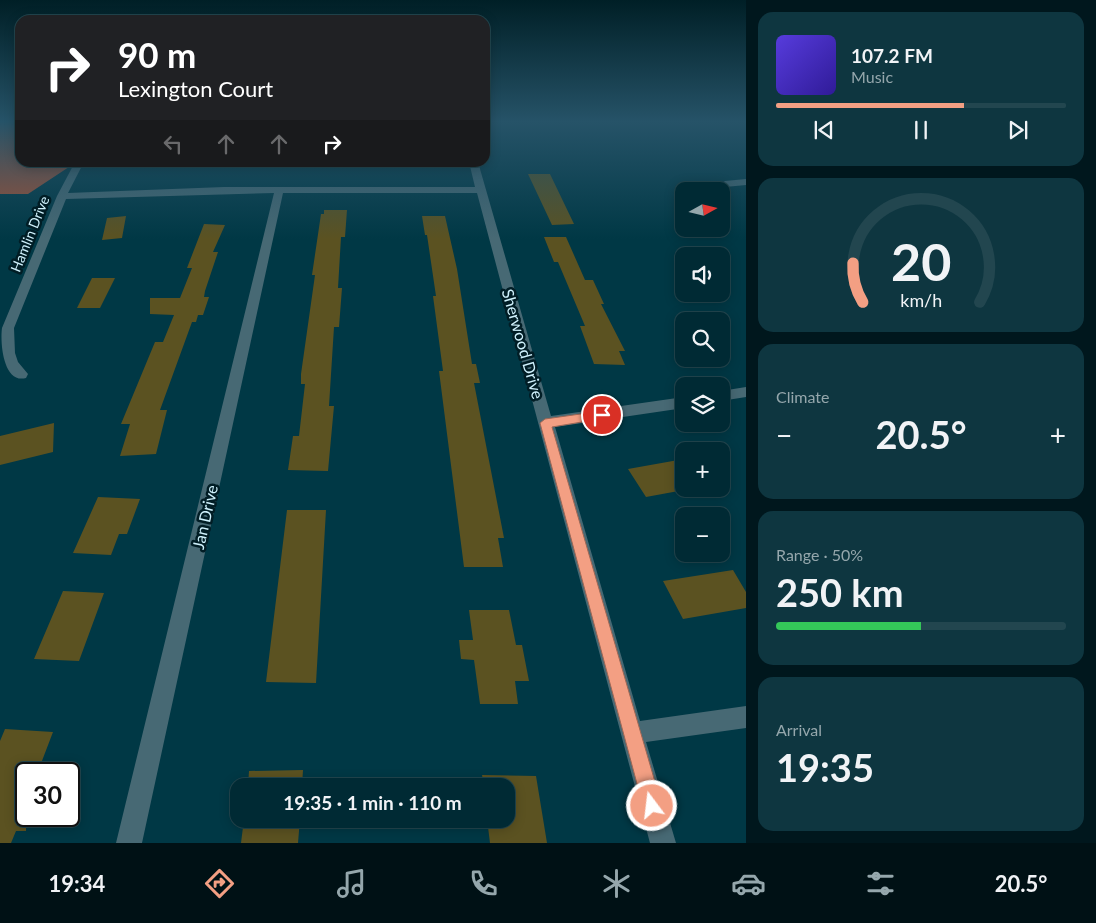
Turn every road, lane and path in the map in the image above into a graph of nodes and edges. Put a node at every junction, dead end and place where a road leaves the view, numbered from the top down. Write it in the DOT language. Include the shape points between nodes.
graph roads {
  1 [pos="77,167"];
  2 [pos="474,167"];
  3 [pos="746,182"];
  4 [pos="730,184"];
  5 [pos="480,190"];
  6 [pos="280,191"];
  7 [pos="62,196"];
  8 [pos="21,374"];
  9 [pos="746,392"];
  10 [pos="730,395"];
  11 [pos="675,403"];
  12 [pos="545,423"];
  13 [pos="746,717"];
  14 [pos="632,733"];
  15 [pos="129,843"];
  16 [pos="662,843"];
  1 -- 7 [label="street, Hamlin Drive"];
  2 -- 5 [label="street, Sherwood Drive"];
  3 -- 4 [label="street"];
  5 -- 6 [label="street"];
  5 -- 12 [label="street, Sherwood Drive"];
  6 -- 7 [label="street" via="169,191"];
  6 -- 15 [label="street, Jan Drive"];
  7 -- 8 [label="street, Hamlin Drive" via="8,328 6,344 9,359"];
  9 -- 10 [label="street"];
  11 -- 12 [label="street"];
  12 -- 14 [label="street, Sherwood Drive"];
  13 -- 14 [label="street"];
  14 -- 16 [label="street, Sherwood Drive"];
}
